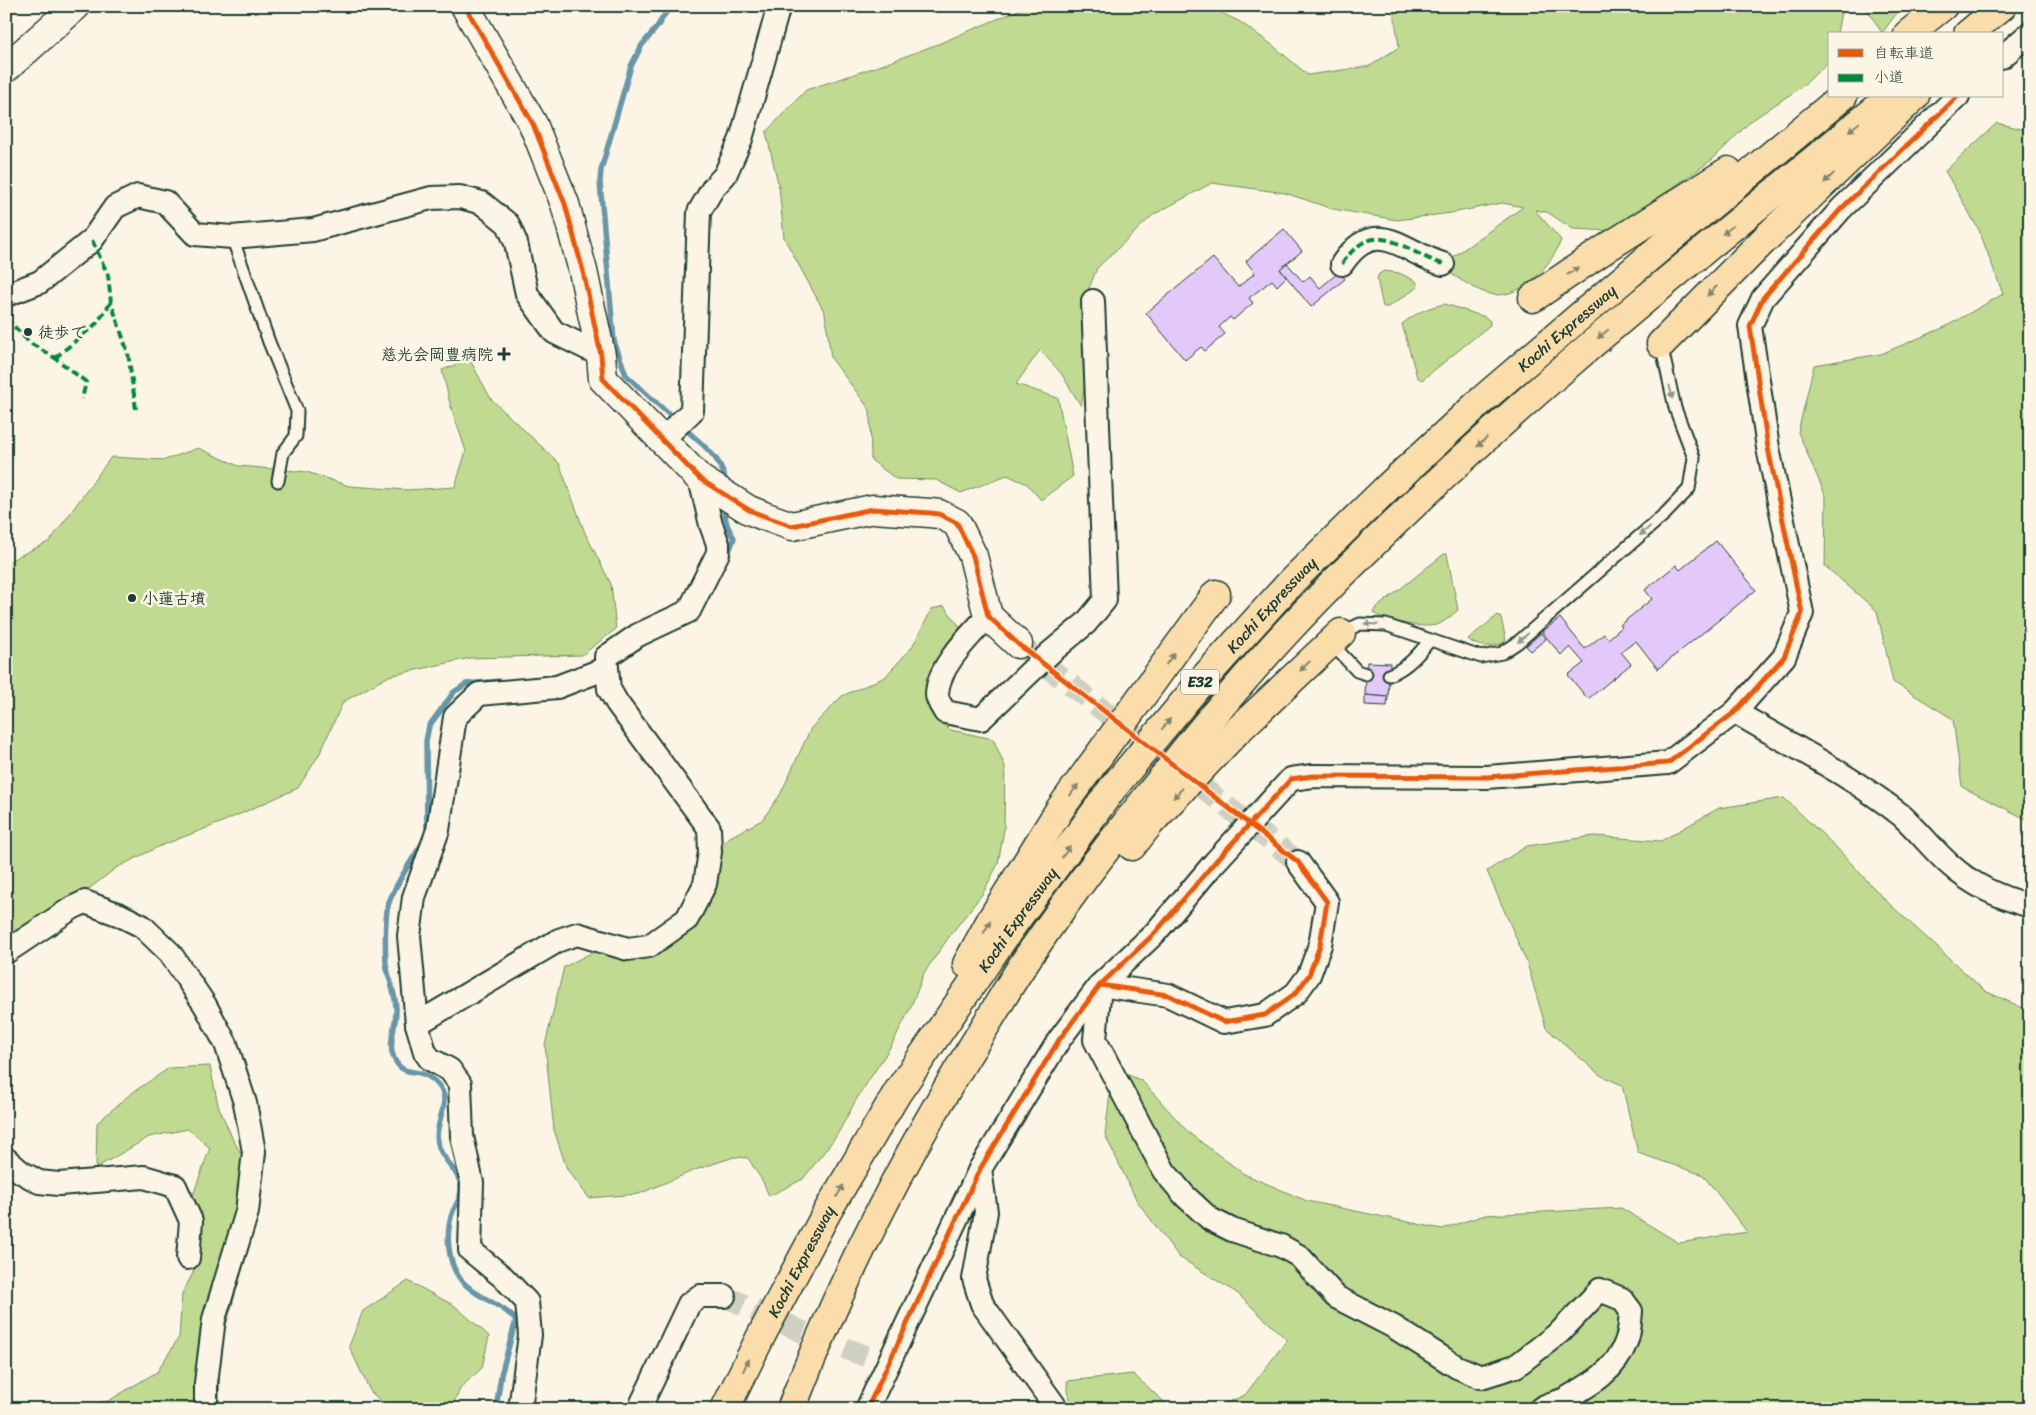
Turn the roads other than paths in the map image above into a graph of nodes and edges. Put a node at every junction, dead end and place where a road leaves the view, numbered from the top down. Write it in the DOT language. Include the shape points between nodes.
graph roads {
  1 [pos="76,6"];
  2 [pos="465,6"];
  3 [pos="780,6"];
  4 [pos="1943,6"];
  5 [pos="1954,6"];
  6 [pos="2002,6"];
  7 [pos="2010,6"];
  8 [pos="1910,32"];
  9 [pos="1922,32"];
  10 [pos="1970,32"];
  11 [pos="1983,32"];
  12 [pos="2030,33"];
  13 [pos="2004,55"];
  14 [pos="6,68"];
  15 [pos="1828,96"];
  16 [pos="1841,98"];
  17 [pos="1890,98"];
  18 [pos="1913,98"];
  19 [pos="1956,98"];
  20 [pos="232,237"];
  21 [pos="1342,264"];
  22 [pos="1443,264"];
  23 [pos="6,295"];
  24 [pos="1533,298"];
  25 [pos="1093,301"];
  26 [pos="1661,344"];
  27 [pos="601,355"];
  28 [pos="674,429"];
  29 [pos="278,481"];
  30 [pos="718,490"];
  31 [pos="1216,594"];
  32 [pos="988,616"];
  33 [pos="1336,638"];
  34 [pos="1430,640"];
  35 [pos="1018,644"];
  36 [pos="606,663"];
  37 [pos="1366,674"];
  38 [pos="1389,675"];
  39 [pos="1735,712"];
  40 [pos="1298,862"];
  41 [pos="2030,906"];
  42 [pos="6,952"];
  43 [pos="1100,985"];
  44 [pos="418,1024"];
  45 [pos="946,1089"];
  46 [pos="897,1093"];
  47 [pos="6,1159"];
  48 [pos="980,1169"];
  49 [pos="188,1258"];
  50 [pos="724,1296"];
  51 [pos="206,1409"];
  52 [pos="520,1409"];
  53 [pos="639,1409"];
  54 [pos="725,1409"];
  55 [pos="791,1409"];
  56 [pos="868,1409"];
  57 [pos="1057,1409"];
  58 [pos="1540,1409"];
  1 -- 14 [label="street"];
  2 -- 27 [label="street" via="533,124 565,204"];
  3 -- 28 [label="street" via="741,139 725,175 699,212 692,411"];
  4 -- 8 [label="highway"];
  5 -- 9 [label="highway"];
  6 -- 10 [label="highway"];
  7 -- 11 [label="highway"];
  12 -- 13 [label="street"];
  24 -- 15 [label="highway, one-way" via="1749,157"];
  46 -- 16 [label="highway, Kochi Expressway / E32, one-way" via="1011,927 1112,789 1205,677 1292,581 1489,394"];
  17 -- 45 [label="highway, Kochi Expressway / E32, one-way" via="1590,345 1408,509 1314,603 1228,697 1134,812 1034,947"];
  18 -- 26 [label="highway, one-way" via="1764,239"];
  19 -- 39 [label="street" via="1841,209 1763,298 1750,326 1768,448 1802,613 1784,657"];
  20 -- 23 [label="street" via="195,234 165,202 138,196 115,207 92,240 40,282"];
  20 -- 27 [label="street" via="313,230 431,198 460,197 482,203 508,224 516,243 527,294 554,332"];
  20 -- 29 [label="lane" via="297,410 296,436 283,453"];
  21 -- 22 [label="street" via="1363,243 1382,238"];
  25 -- 32 [label="street" via="1105,600 1086,623 981,719 945,712 936,697 939,677"];
  26 -- 34 [label="lane, one-way" via="1675,408 1694,458 1689,489 1666,513 1502,653 1481,657"];
  27 -- 28 [label="street" via="603,379"];
  28 -- 30 [label="street"];
  30 -- 32 [label="street" via="764,516 792,526 873,509 939,514 957,523 973,556"];
  30 -- 36 [label="street" via="711,525 718,553 689,611 638,635"];
  46 -- 31 [label="highway, one-way" via="991,920 1060,809"];
  32 -- 35 [label="street"];
  34 -- 33 [label="lane, one-way" via="1386,625 1360,624"];
  33 -- 37 [label="lane" via="1357,671"];
  33 -- 45 [label="highway, one-way" via="1236,732 1150,822"];
  34 -- 38 [label="lane" via="1412,661"];
  36 -- 44 [label="street" via="557,688 479,694 454,717 438,830 414,897 409,936"];
  36 -- 44 [label="street" via="609,689 617,703 709,828 710,852 705,884 687,919 649,946 628,949 577,934 559,940"];
  39 -- 41 [label="street" via="1857,784 1902,817 1975,885 2002,898"];
  39 -- 43 [label="street" via="1668,763 1487,778 1313,776 1291,779 1155,933"];
  40 -- 43 [label="street" via="1327,902 1320,945 1309,975 1296,993 1265,1015 1224,1022 1168,995"];
  42 -- 51 [label="street" via="85,902 120,915 142,926 170,953 205,1005 226,1044 245,1103 254,1152 246,1212 214,1319"];
  43 -- 48 [label="street" via="1058,1040"];
  43 -- 58 [label="street" via="1095,1040 1164,1171 1210,1219 1299,1256 1336,1297 1456,1367 1481,1377 1516,1366 1560,1332 1600,1290 1622,1299 1631,1311 1627,1340 1618,1360 1595,1382"];
  44 -- 52 [label="street" via="425,1052 450,1070 460,1084 462,1136 472,1183 470,1250 527,1302 530,1335"];
  45 -- 55 [label="highway, Kochi Expressway / E32" via="875,1218 813,1352"];
  54 -- 46 [label="highway, Kochi Expressway / E32, one-way" via="823,1220"];
  47 -- 49 [label="street" via="39,1182 59,1184 144,1177 175,1186 191,1221"];
  48 -- 56 [label="street" via="884,1364"];
  48 -- 57 [label="street" via="986,1212 974,1279 976,1291"];
  50 -- 53 [label="street" via="700,1296 689,1304"];
}
